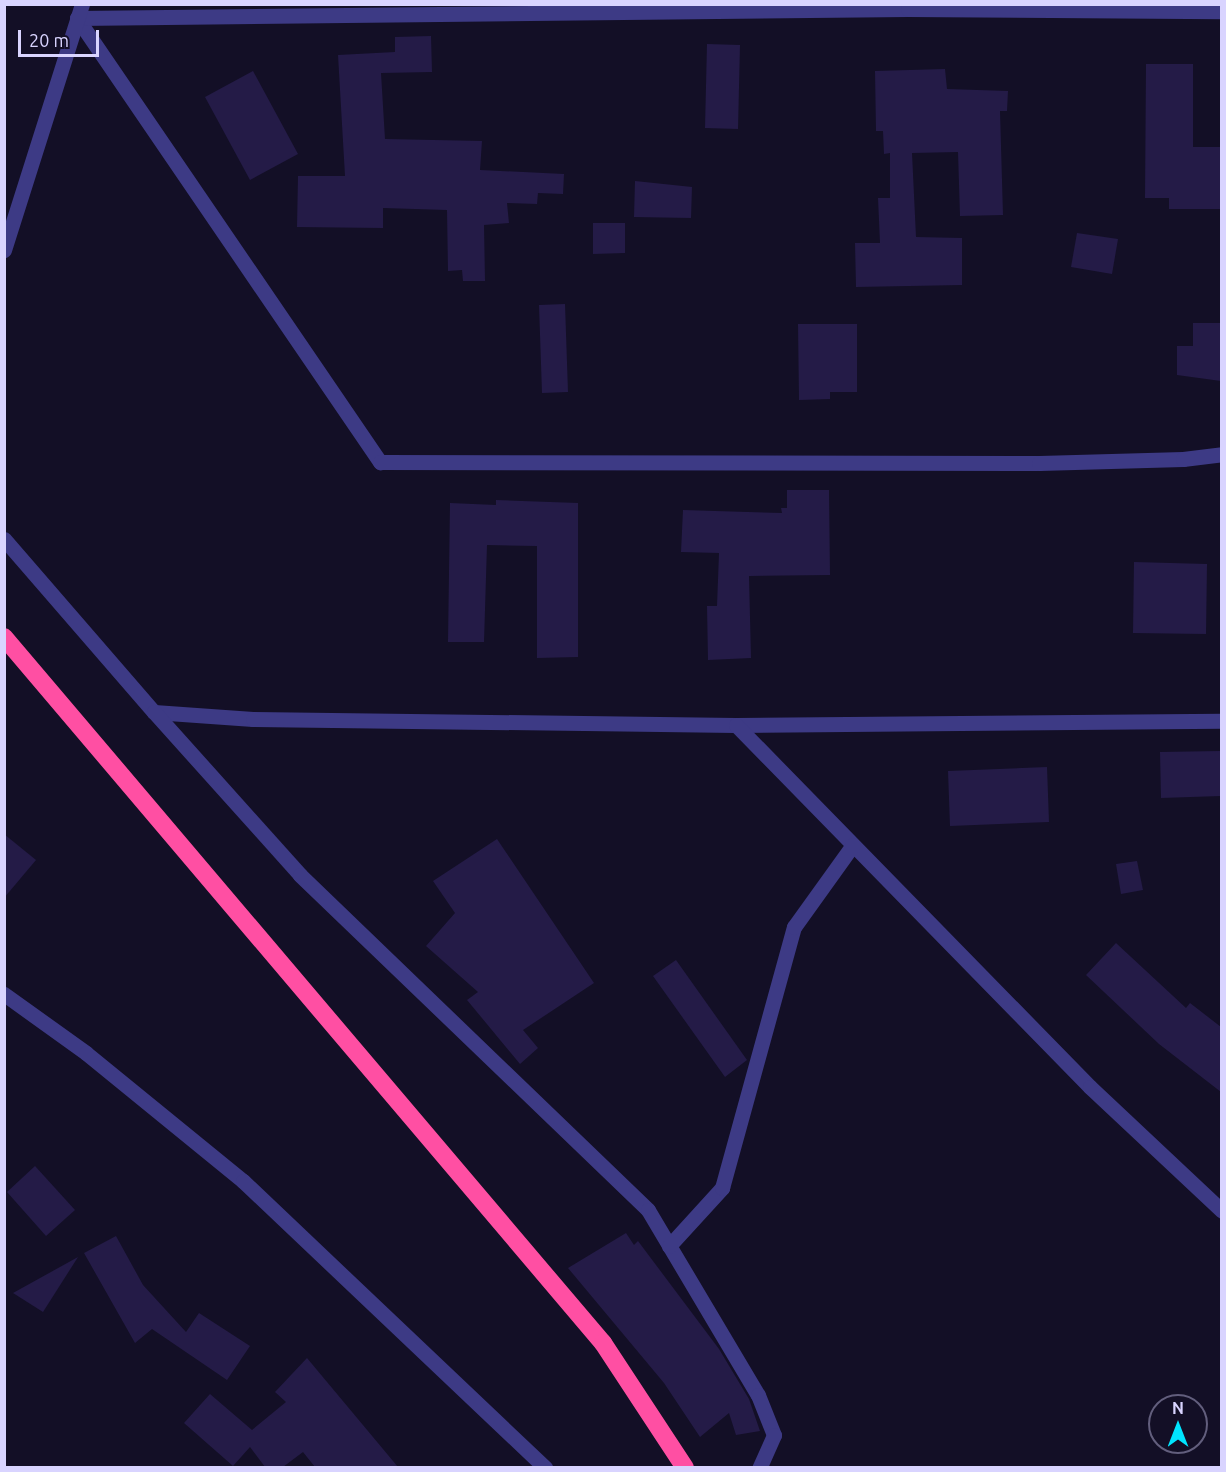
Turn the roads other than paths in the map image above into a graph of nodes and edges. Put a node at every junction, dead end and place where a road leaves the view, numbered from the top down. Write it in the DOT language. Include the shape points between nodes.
graph roads {
  1 [pos="908,7"];
  2 [pos="80,11"];
  3 [pos="1221,11"];
  4 [pos="4,250"];
  5 [pos="1221,454"];
  6 [pos="4,539"];
  7 [pos="4,637"];
  8 [pos="154,712"];
  9 [pos="1221,721"];
  10 [pos="735,725"];
  11 [pos="853,845"];
  12 [pos="4,994"];
  13 [pos="1221,1211"];
  14 [pos="669,1246"];
  15 [pos="545,1467"];
  16 [pos="685,1467"];
  17 [pos="759,1467"];
  1 -- 2 [label="street"];
  1 -- 3 [label="street"];
  2 -- 4 [label="street"];
  2 -- 5 [label="street" via="381,462 1039,463 1183,459"];
  6 -- 8 [label="street"];
  7 -- 16 [label="highway" via="603,1343"];
  8 -- 10 [label="street" via="253,719"];
  8 -- 14 [label="street" via="300,875 648,1210"];
  9 -- 10 [label="street"];
  10 -- 11 [label="street"];
  11 -- 13 [label="street" via="1090,1087"];
  11 -- 14 [label="street" via="794,927 722,1188"];
  12 -- 15 [label="street" via="86,1053 243,1181"];
  14 -- 17 [label="street" via="758,1395 774,1434"];
}
